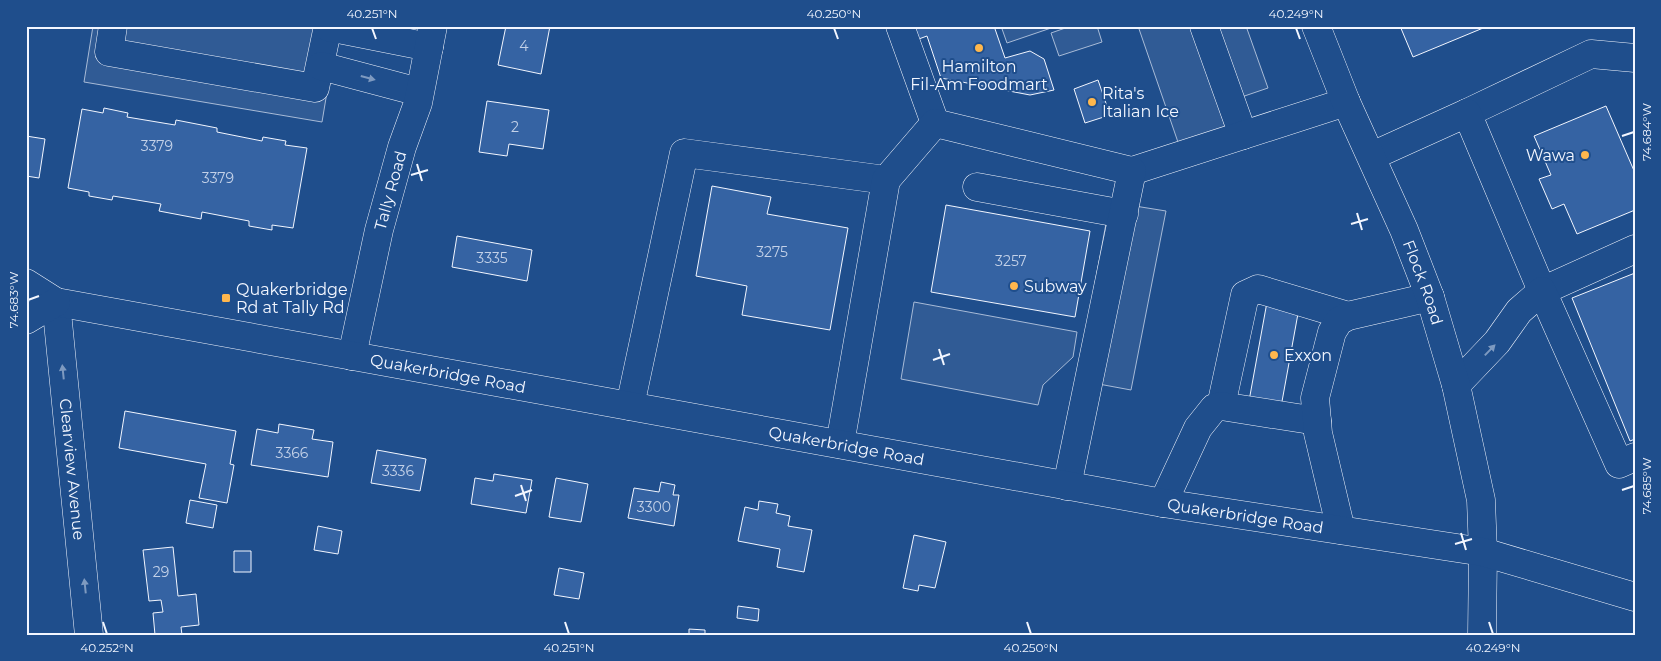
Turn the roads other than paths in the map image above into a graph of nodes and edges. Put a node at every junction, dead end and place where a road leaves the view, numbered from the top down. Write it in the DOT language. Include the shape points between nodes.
graph roads {
  1 [pos="113,26"];
  2 [pos="900,26"];
  3 [pos="1204,26"];
  4 [pos="1316,26"];
  5 [pos="328,27"];
  6 [pos="431,37"];
  7 [pos="1635,58"];
  8 [pos="321,66"];
  9 [pos="419,92"];
  10 [pos="1346,102"];
  11 [pos="1467,113"];
  12 [pos="935,123"];
  13 [pos="1243,135"];
  14 [pos="1372,156"];
  15 [pos="1132,171"];
  16 [pos="886,180"];
  17 [pos="977,187"];
  18 [pos="1124,214"];
  19 [pos="1635,249"];
  20 [pos="26,283"];
  21 [pos="1542,290"];
  22 [pos="1430,297"];
  23 [pos="56,302"];
  24 [pos="1348,316"];
  25 [pos="26,320"];
  26 [pos="352,356"];
  27 [pos="1456,385"];
  28 [pos="630,406"];
  29 [pos="1221,406"];
  30 [pos="1317,421"];
  31 [pos="840,444"];
  32 [pos="1635,458"];
  33 [pos="1067,486"];
  34 [pos="1164,503"];
  35 [pos="1341,530"];
  36 [pos="1483,552"];
  37 [pos="1635,597"];
  38 [pos="89,635"];
  39 [pos="1482,635"];
  1 -- 8 [label="main road" via="109,52 315,88"];
  2 -- 12 [label="main road"];
  3 -- 13 [label="main road"];
  4 -- 10 [label="main road, Flock Road"];
  5 -- 6 [label="main road"];
  5 -- 8 [label="main road"];
  6 -- 9 [label="main road, Tally Road"];
  7 -- 11 [label="main road" via="1591,54"];
  8 -- 9 [label="main road, one-way"];
  9 -- 26 [label="main road, Tally Road" via="379,230"];
  10 -- 13 [label="main road"];
  10 -- 14 [label="main road, Flock Road"];
  11 -- 14 [label="main road"];
  11 -- 21 [label="main road"];
  12 -- 15 [label="main road"];
  12 -- 16 [label="main road"];
  13 -- 15 [label="main road"];
  14 -- 22 [label="main road, Flock Road"];
  15 -- 18 [label="main road"];
  16 -- 28 [label="main road" via="684,153"];
  16 -- 31 [label="main road"];
  17 -- 18 [label="main road"];
  18 -- 33 [label="main road"];
  19 -- 21 [label="main road"];
  20 -- 23 [label="main road, Quakerbridge Road"];
  27 -- 21 [label="main road, one-way" via="1498,342 1519,311"];
  21 -- 32 [label="main road" via="1619,464"];
  22 -- 24 [label="main road"];
  22 -- 27 [label="main road, Flock Road"];
  23 -- 25 [label="main road"];
  23 -- 26 [label="main road, Quakerbridge Road"];
  38 -- 23 [label="main road, Clearview Avenue, one-way"];
  24 -- 29 [label="main road" via="1258,289 1245,295"];
  24 -- 30 [label="main road" via="1338,321 1332,332 1316,398"];
  26 -- 28 [label="main road, Quakerbridge Road"];
  27 -- 36 [label="main road, Flock Road" via="1481,500"];
  28 -- 31 [label="main road, Quakerbridge Road"];
  29 -- 30 [label="main road"];
  29 -- 34 [label="main road" via="1214,408 1198,428"];
  30 -- 35 [label="main road"];
  31 -- 33 [label="main road, Quakerbridge Road"];
  33 -- 34 [label="main road, Quakerbridge Road"];
  34 -- 35 [label="main road, Quakerbridge Road"];
  35 -- 36 [label="main road, Quakerbridge Road"];
  36 -- 37 [label="main road, Quakerbridge Road"];
  36 -- 39 [label="main road, Flock Road"];
}
